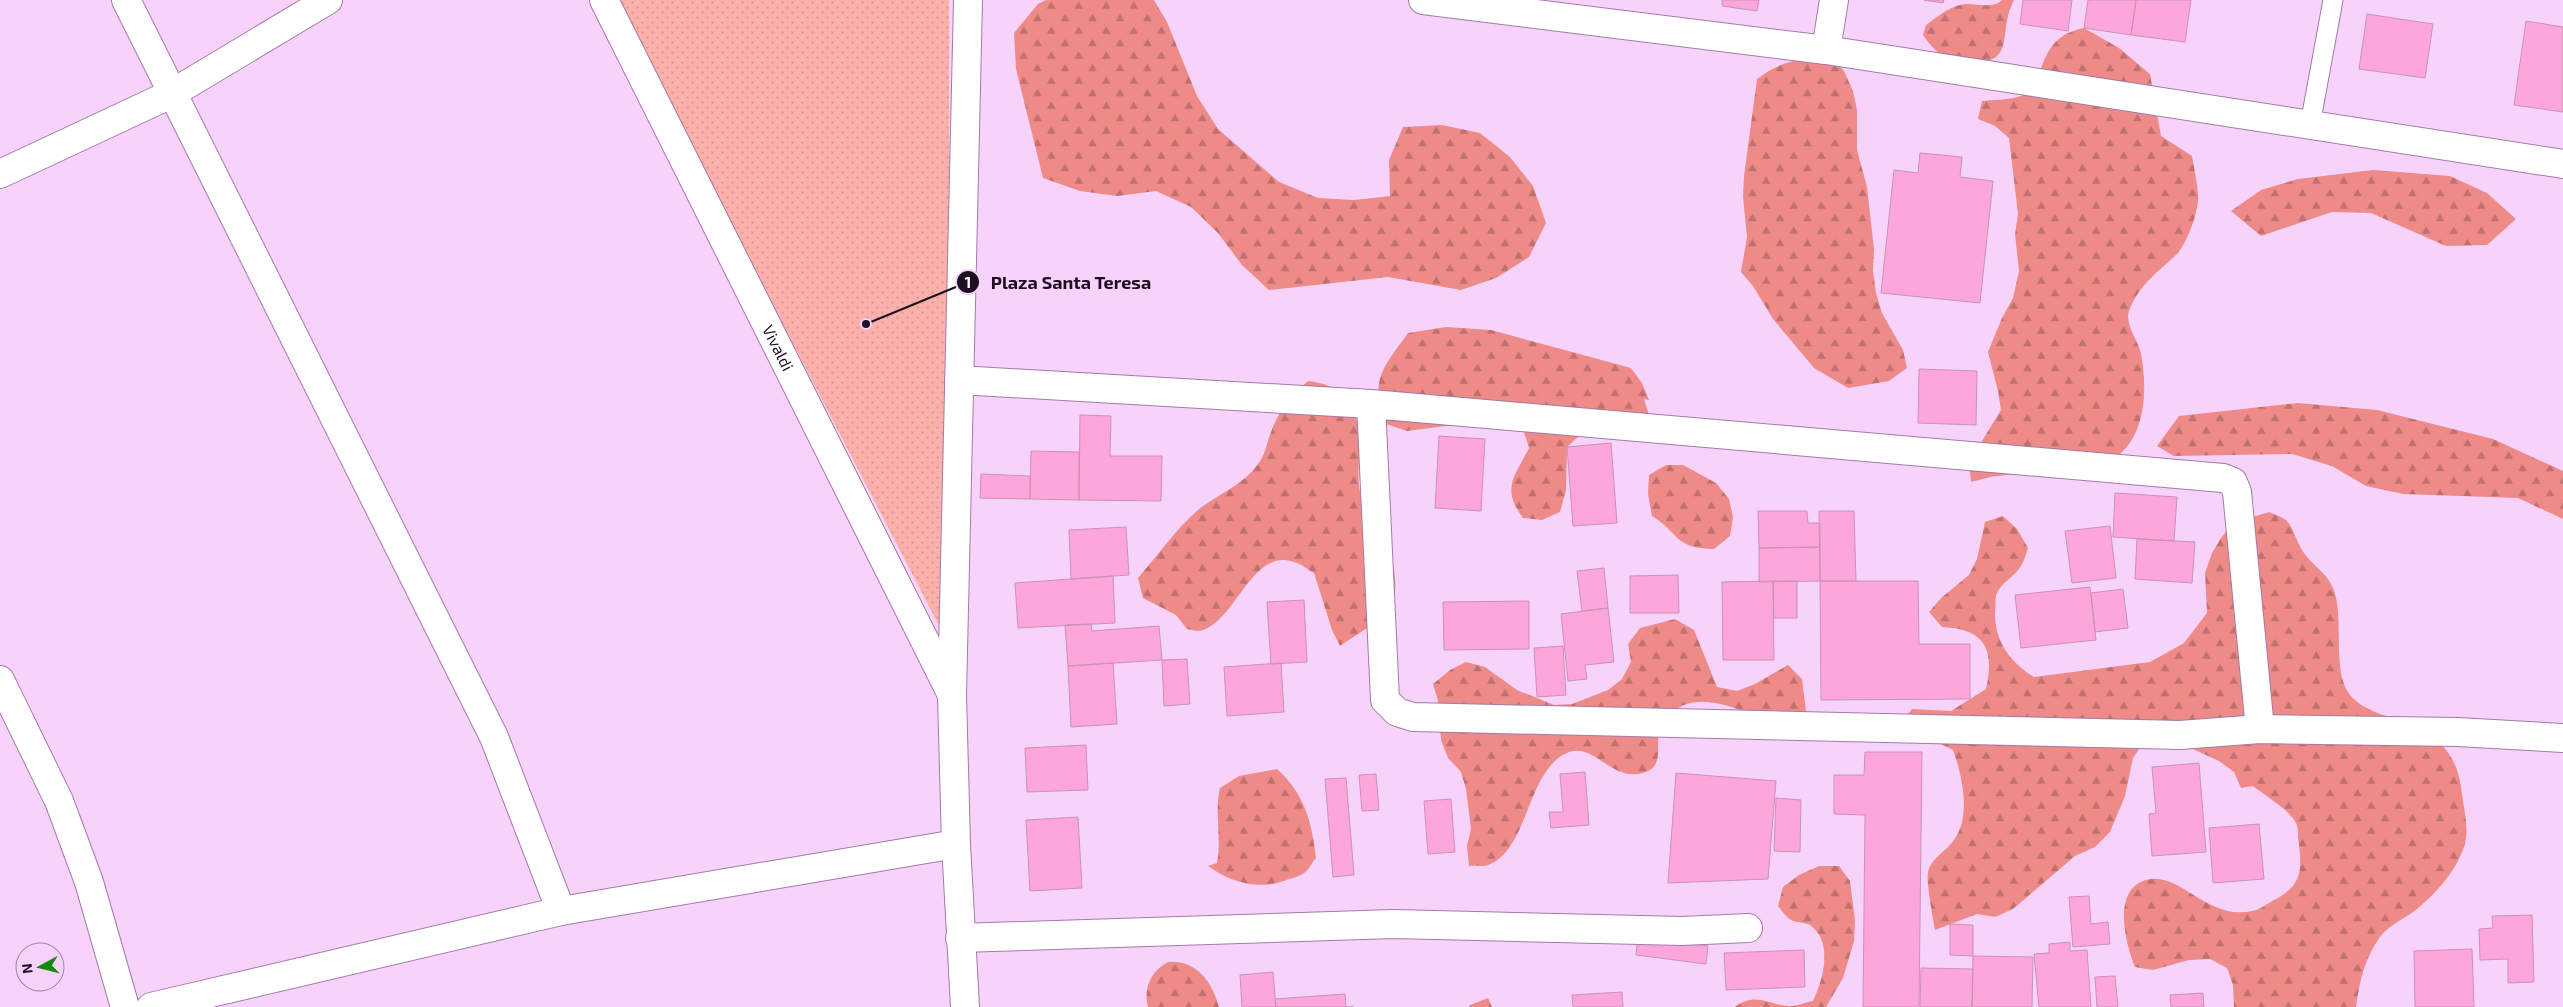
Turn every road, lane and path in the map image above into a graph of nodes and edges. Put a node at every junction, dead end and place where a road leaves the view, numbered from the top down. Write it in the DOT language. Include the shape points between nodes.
graph roads {
  1 [pos="126,0"];
  2 [pos="328,0"];
  3 [pos="604,0"];
  4 [pos="968,0"];
  5 [pos="1423,0"];
  6 [pos="1834,0"];
  7 [pos="2333,0"];
  8 [pos="1826,50"];
  9 [pos="171,94"];
  10 [pos="2310,125"];
  11 [pos="2563,164"];
  12 [pos="0,174"];
  13 [pos="959,380"];
  14 [pos="1371,404"];
  15 [pos="0,680"];
  16 [pos="952,695"];
  17 [pos="2260,729"];
  18 [pos="2563,738"];
  19 [pos="956,844"];
  20 [pos="560,911"];
  21 [pos="1748,928"];
  22 [pos="960,938"];
  23 [pos="124,1007"];
  24 [pos="151,1007"];
  25 [pos="965,1007"];
  1 -- 9 [label="street"];
  2 -- 9 [label="street"];
  3 -- 16 [label="street, Vivaldi"];
  4 -- 13 [label="street"];
  5 -- 8 [label="street"];
  6 -- 8 [label="street"];
  7 -- 10 [label="lane"];
  8 -- 10 [label="street"];
  9 -- 12 [label="street"];
  9 -- 20 [label="street" via="494,737"];
  10 -- 11 [label="street"];
  13 -- 14 [label="street"];
  13 -- 16 [label="street"];
  14 -- 17 [label="street" via="2223,478 2232,482 2238,492"];
  14 -- 17 [label="street" via="1385,700 1397,712 1414,717 2170,735"];
  15 -- 23 [label="street" via="59,801 89,882"];
  16 -- 19 [label="street"];
  17 -- 18 [label="street" via="2458,732"];
  19 -- 20 [label="street"];
  19 -- 22 [label="street"];
  20 -- 24 [label="street"];
  21 -- 22 [label="street" via="1682,931 1394,924"];
  22 -- 25 [label="street"];
}
